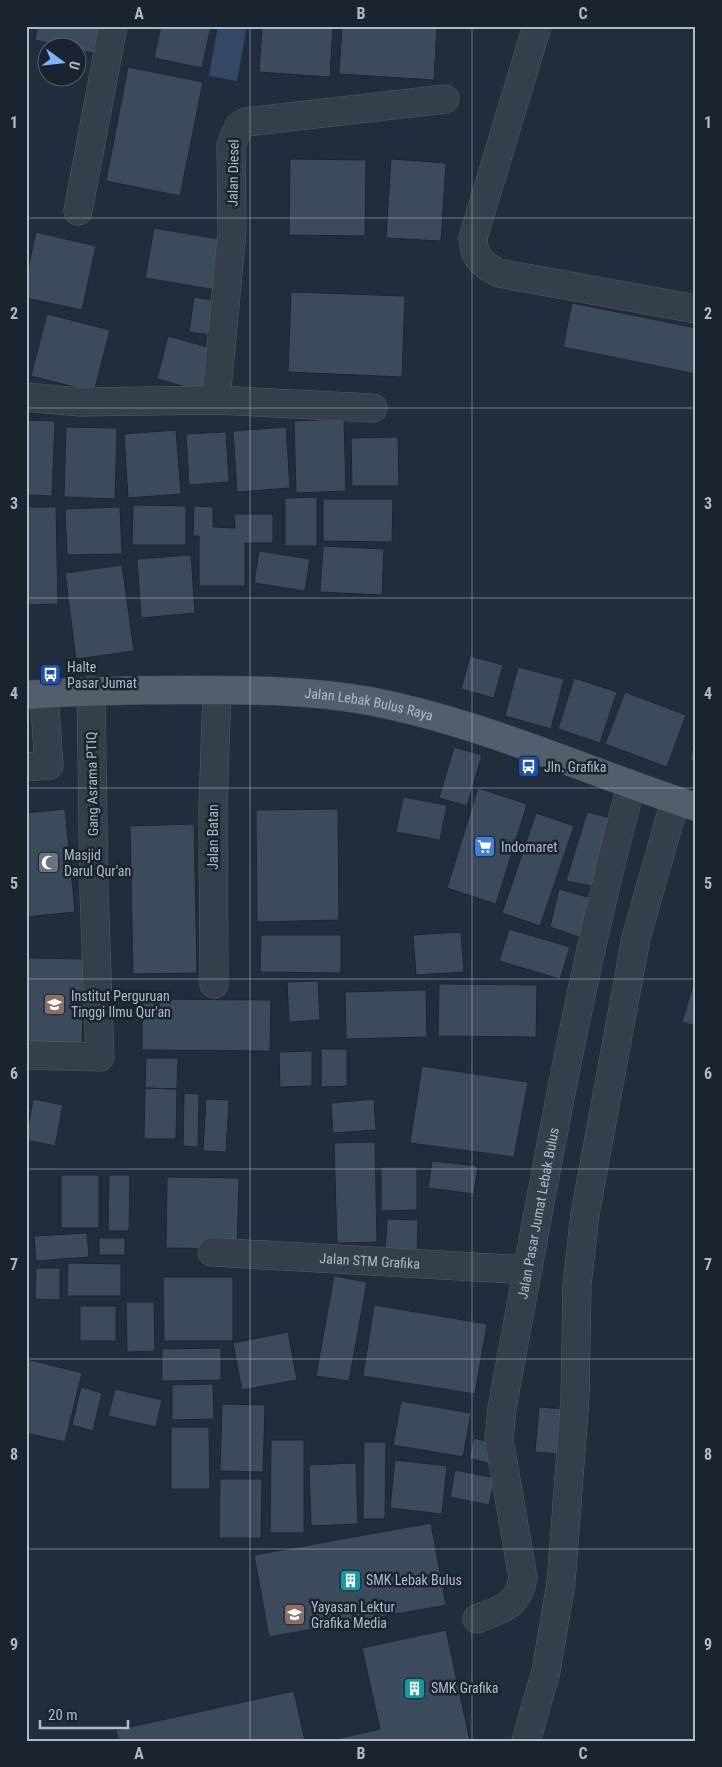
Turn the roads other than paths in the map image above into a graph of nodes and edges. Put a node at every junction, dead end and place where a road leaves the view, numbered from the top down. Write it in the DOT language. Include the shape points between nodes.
graph roads {
  1 [pos="113,26"];
  2 [pos="537,26"];
  3 [pos="445,99"];
  4 [pos="78,211"];
  5 [pos="696,310"];
  6 [pos="26,397"];
  7 [pos="216,400"];
  8 [pos="373,408"];
  9 [pos="91,690"];
  10 [pos="217,690"];
  11 [pos="35,695"];
  12 [pos="26,767"];
  13 [pos="631,786"];
  14 [pos="686,804"];
  15 [pos="214,984"];
  16 [pos="26,1055"];
  17 [pos="212,1252"];
  18 [pos="528,1270"];
  19 [pos="477,1619"];
  20 [pos="526,1741"];
  1 -- 4 [label="street"];
  2 -- 5 [label="street" via="473,238 476,257 484,266 499,273"];
  3 -- 7 [label="street, Jalan Diesel" via="246,122 239,126 231,145 232,231"];
  6 -- 7 [label="street" via="80,402"];
  7 -- 8 [label="street"];
  9 -- 10 [label="main road, Jalan Lebak Bulus Raya"];
  9 -- 11 [label="main road, Jalan Lebak Bulus Raya"];
  9 -- 16 [label="street, Gang Asrama PTIQ" via="100,1057"];
  10 -- 13 [label="main road, Jalan Lebak Bulus Raya" via="280,689 400,708 504,739"];
  10 -- 15 [label="street, Jalan Batan" via="213,808"];
  11 -- 12 [label="street" via="49,765"];
  13 -- 14 [label="main road, Jalan Lebak Bulus Raya"];
  13 -- 18 [label="street, Jalan Pasar Jumat Lebak Bulus" via="610,865"];
  14 -- 20 [label="street" via="636,938 585,1214 577,1285 575,1398 561,1583 546,1672"];
  17 -- 18 [label="street, Jalan STM Grafika"];
  18 -- 19 [label="street, Jalan Pasar Jumat Lebak Bulus" via="499,1439 523,1578 518,1596 512,1603"];
}
